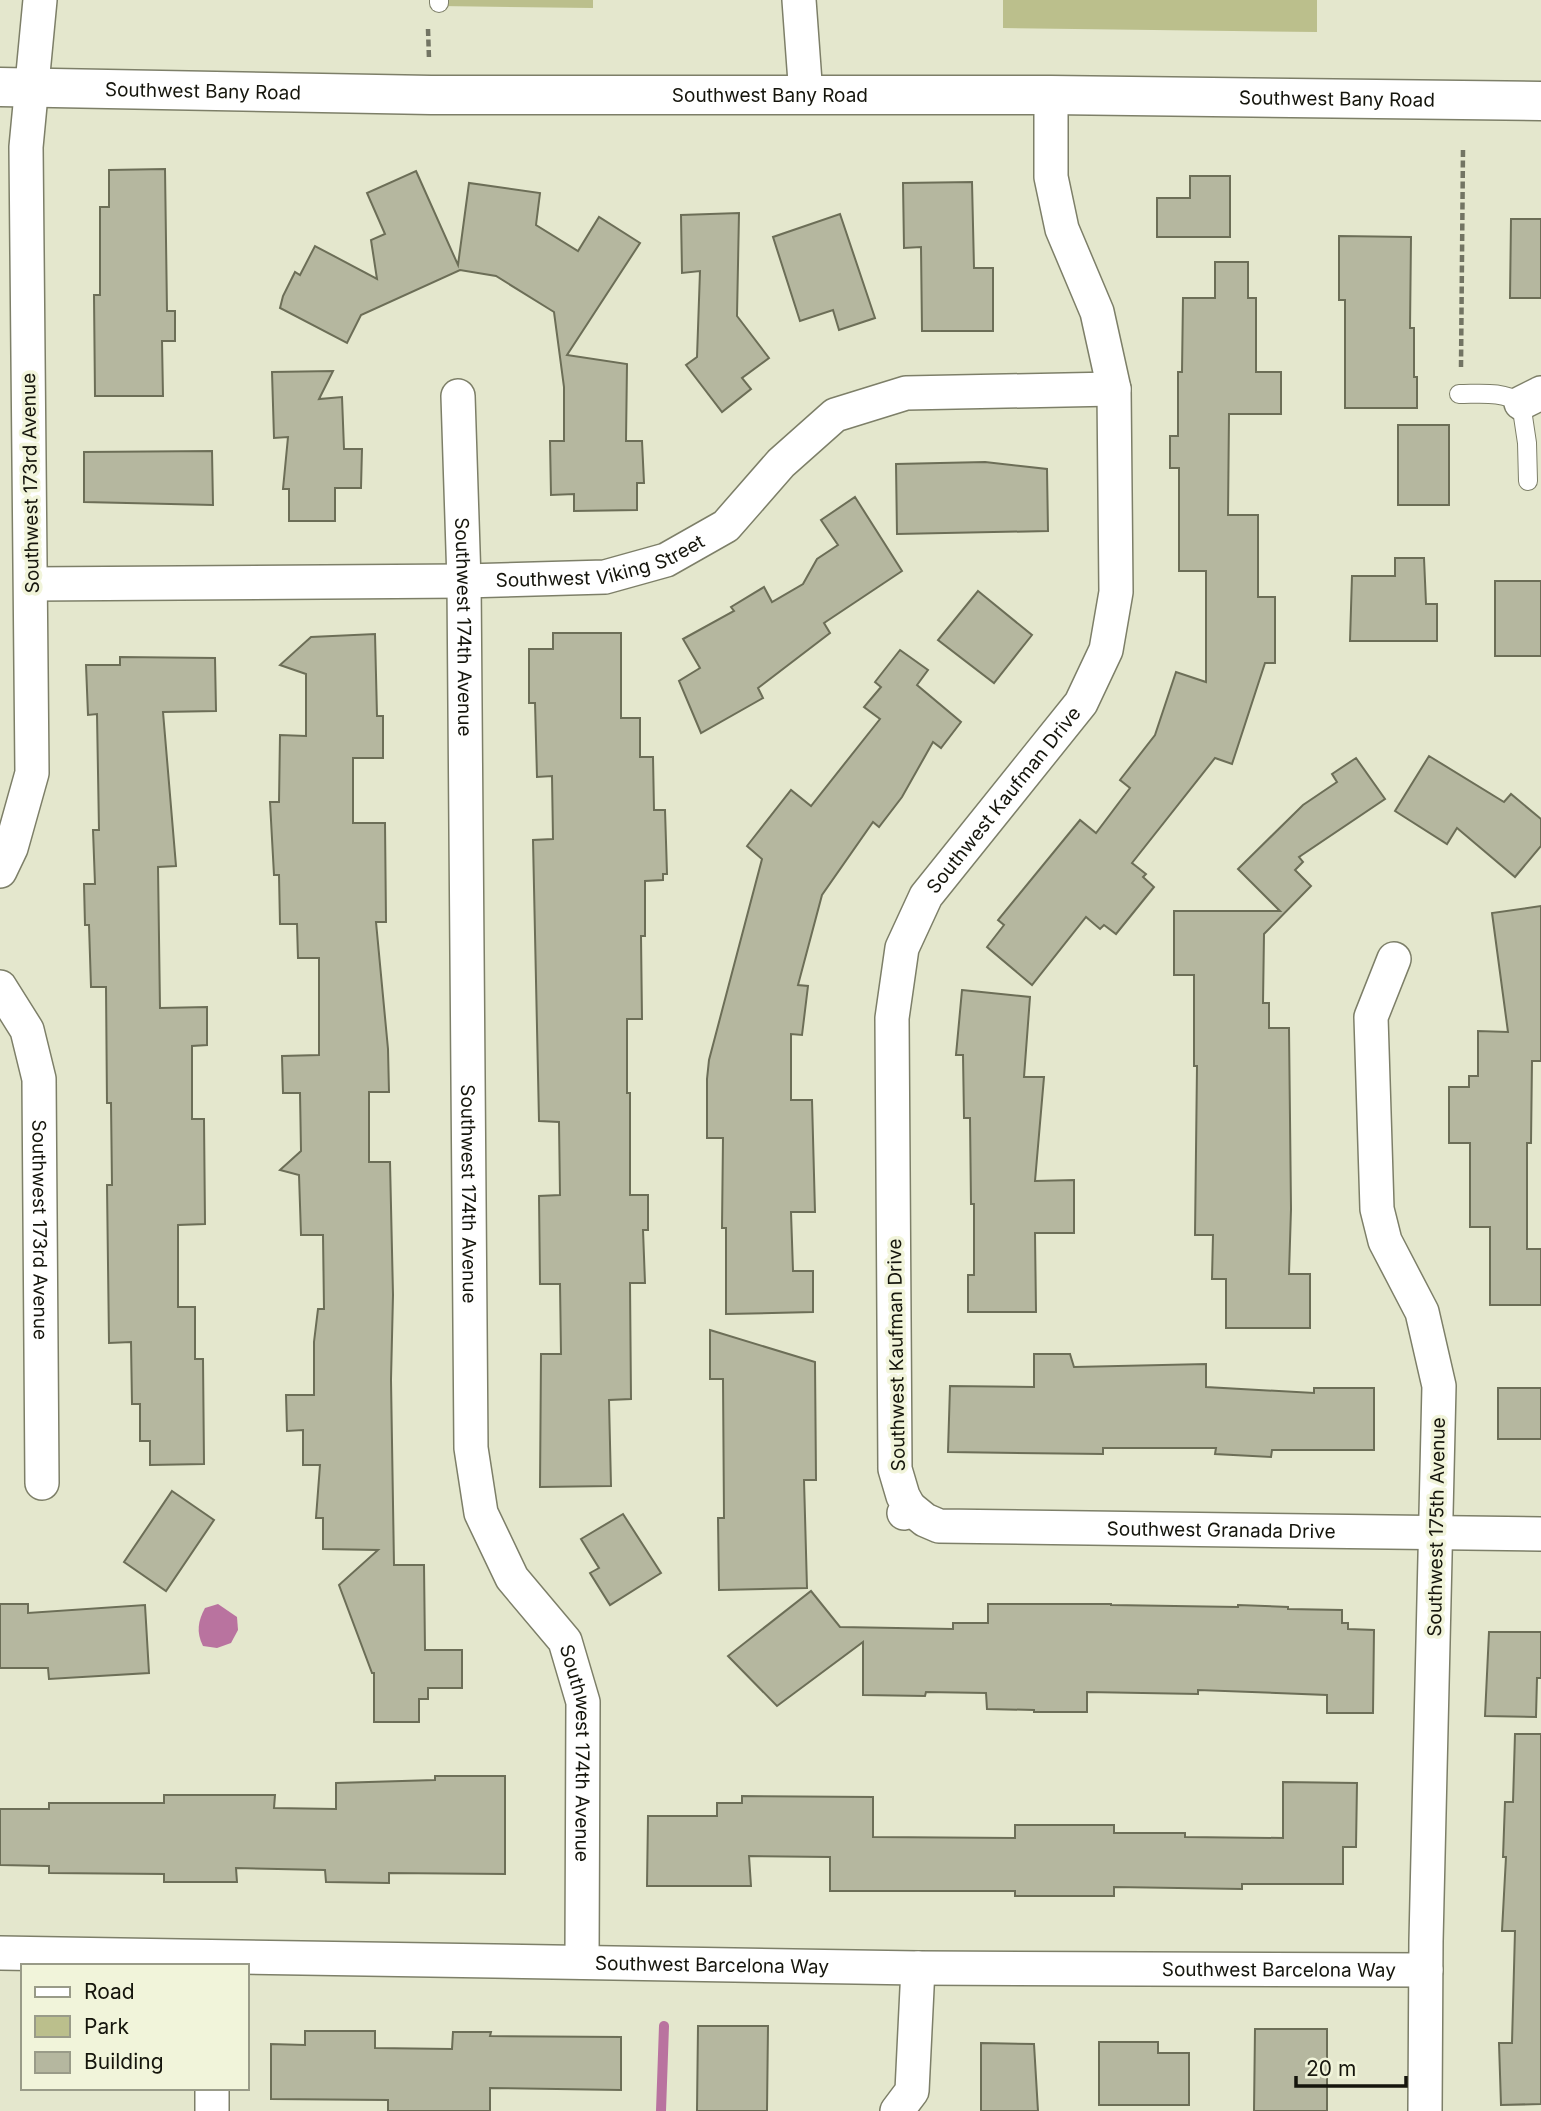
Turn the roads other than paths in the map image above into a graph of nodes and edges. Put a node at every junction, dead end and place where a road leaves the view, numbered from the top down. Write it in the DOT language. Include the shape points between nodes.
graph roads {
  1 [pos="40,0"];
  2 [pos="799,0"];
  3 [pos="16,88"];
  4 [pos="1051,94"];
  5 [pos="806,96"];
  6 [pos="1541,101"];
  7 [pos="1114,389"];
  8 [pos="1460,394"];
  9 [pos="458,396"];
  10 [pos="1531,398"];
  11 [pos="1534,455"];
  12 [pos="1528,481"];
  13 [pos="464,581"];
  14 [pos="31,584"];
  15 [pos="0,871"];
  16 [pos="1394,959"];
  17 [pos="0,987"];
  18 [pos="42,1483"];
  19 [pos="907,1510"];
  20 [pos="1436,1533"];
  21 [pos="1541,1534"];
  22 [pos="0,1953"];
  23 [pos="214,1961"];
  24 [pos="582,1962"];
  25 [pos="918,1968"];
  26 [pos="1426,1970"];
  27 [pos="212,2090"];
  28 [pos="212,2111"];
  29 [pos="897,2111"];
  30 [pos="1425,2111"];
  1 -- 3 [label="street, Southwest 173rd Avenue" via="37,45"];
  2 -- 5 [label="street"];
  3 -- 5 [label="street, Southwest Bany Road"];
  3 -- 14 [label="street, Southwest 173rd Avenue" via="26,147"];
  4 -- 5 [label="street, Southwest Bany Road"];
  4 -- 6 [label="street, Southwest Bany Road"];
  4 -- 7 [label="street, Southwest Kaufman Drive" via="1051,177 1062,229 1097,312"];
  7 -- 13 [label="street, Southwest Viking Street" via="906,393 835,415 780,463 726,526 666,560 605,577"];
  7 -- 19 [label="street, Southwest Kaufman Drive" via="1116,592 1106,650 1081,704 926,896 902,948 892,1018 895,1469"];
  8 -- 10 [label="lane"];
  9 -- 13 [label="street, Southwest 174th Avenue"];
  10 -- 11 [label="lane"];
  11 -- 12 [label="lane"];
  13 -- 14 [label="street, Southwest Viking Street"];
  13 -- 24 [label="street, Southwest 174th Avenue" via="471,1448 481,1513 512,1578 565,1641 583,1702"];
  14 -- 15 [label="street, Southwest 173rd Avenue" via="32,773"];
  16 -- 20 [label="street, Southwest 175th Avenue" via="1371,1017 1377,1209 1385,1241 1422,1312 1439,1386"];
  17 -- 18 [label="street, Southwest 173rd Avenue" via="27,1030 39,1079"];
  19 -- 20 [label="street, Southwest Granada Drive" via="939,1526"];
  20 -- 21 [label="street, Southwest Granada Drive"];
  20 -- 26 [label="street, Southwest 175th Avenue"];
  22 -- 23 [label="street, Southwest Barcelona Way"];
  23 -- 24 [label="street, Southwest Barcelona Way"];
  24 -- 25 [label="street, Southwest Barcelona Way"];
  25 -- 26 [label="street, Southwest Barcelona Way"];
  25 -- 29 [label="street" via="912,2091"];
  26 -- 30 [label="street, Southwest 175th Avenue"];
  27 -- 28 [label="street"];
}
